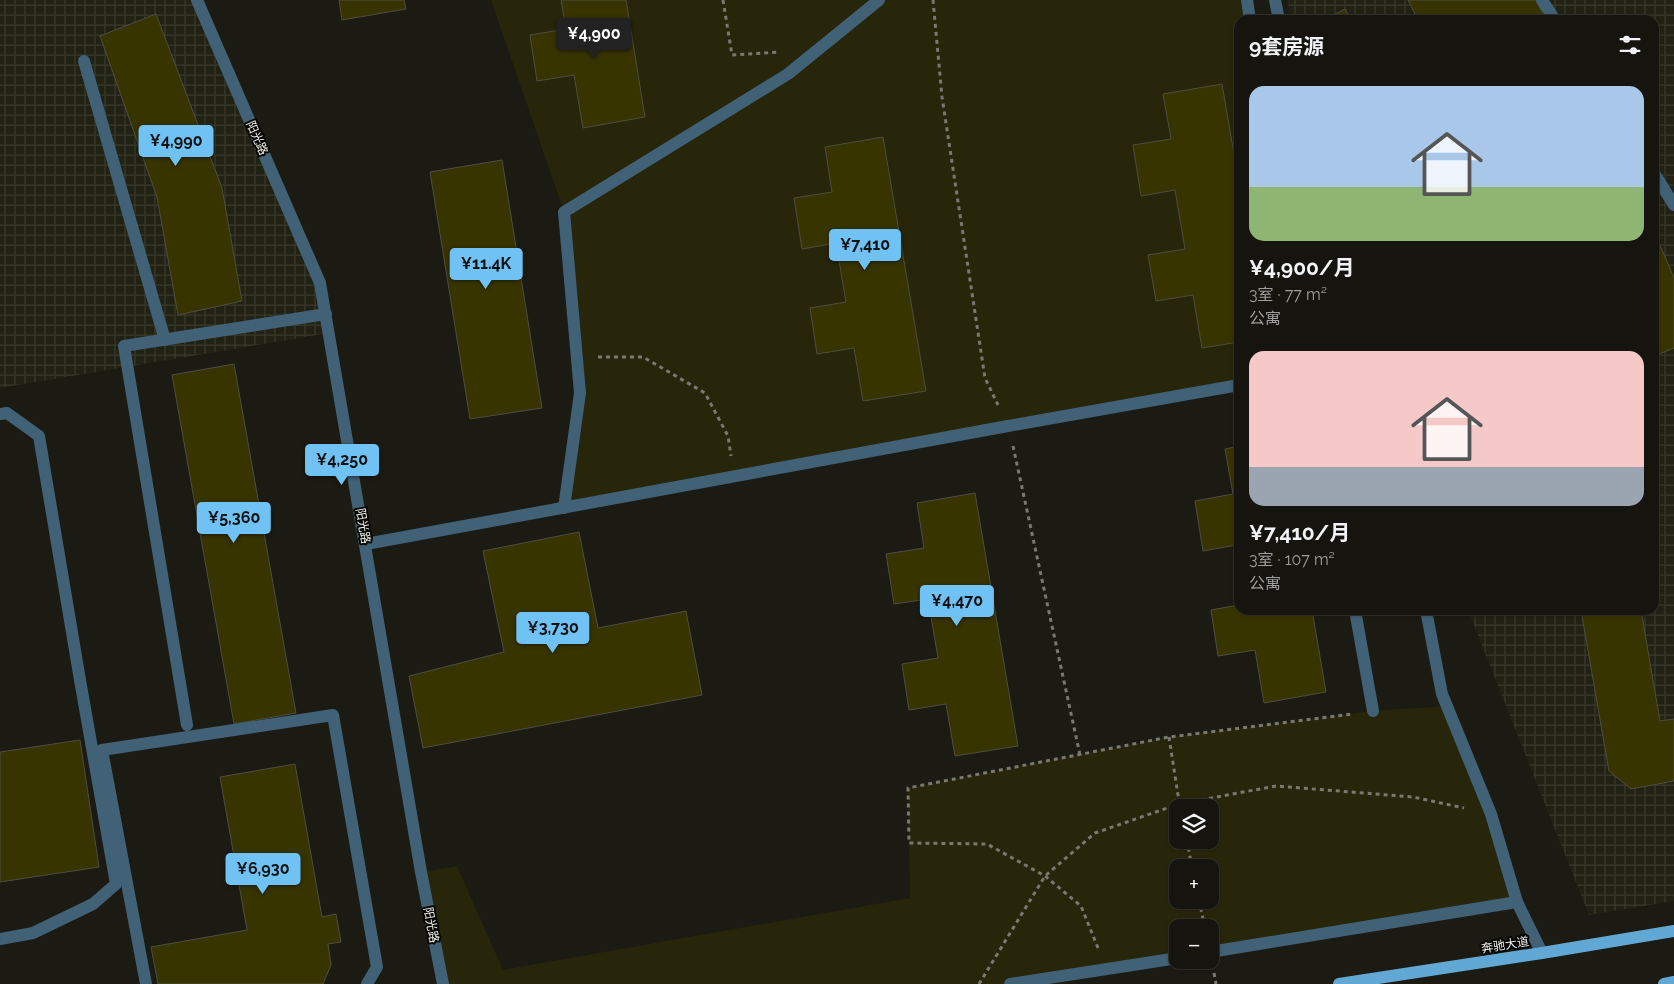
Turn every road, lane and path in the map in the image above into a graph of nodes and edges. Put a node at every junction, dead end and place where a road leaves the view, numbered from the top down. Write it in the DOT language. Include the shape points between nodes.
graph roads {
  1 [pos="197,0"];
  2 [pos="723,0"];
  3 [pos="879,0"];
  4 [pos="932,0"];
  5 [pos="1247,0"];
  6 [pos="1275,0"];
  7 [pos="1542,0"];
  8 [pos="1249,15"];
  9 [pos="1278,15"];
  10 [pos="1551,15"];
  11 [pos="780,51"];
  12 [pos="84,61"];
  13 [pos="1659,181"];
  14 [pos="1674,205"];
  15 [pos="326,314"];
  16 [pos="165,340"];
  17 [pos="577,357"];
  18 [pos="1234,386"];
  19 [pos="0,414"];
  20 [pos="1008,426"];
  21 [pos="734,477"];
  22 [pos="564,508"];
  23 [pos="366,544"];
  24 [pos="1356,615"];
  25 [pos="1427,615"];
  26 [pos="1373,711"];
  27 [pos="187,725"];
  28 [pos="1169,737"];
  29 [pos="1080,755"];
  30 [pos="1179,799"];
  31 [pos="1214,799"];
  32 [pos="1169,809"];
  33 [pos="1491,814"];
  34 [pos="1045,876"];
  35 [pos="1517,902"];
  36 [pos="1674,931"];
  37 [pos="0,939"];
  38 [pos="1219,951"];
  39 [pos="1542,953"];
  40 [pos="1169,959"];
  41 [pos="1106,969"];
  42 [pos="1674,982"];
  43 [pos="146,984"];
  44 [pos="367,984"];
  45 [pos="443,984"];
  46 [pos="979,984"];
  47 [pos="1010,984"];
  48 [pos="1339,984"];
  49 [pos="1664,984"];
  1 -- 15 [label="street, 阳光路" via="320,283"];
  2 -- 11 [label="path" via="732,54"];
  3 -- 17 [label="street" via="788,74 564,212"];
  4 -- 20 [label="path" via="942,97 985,378"];
  5 -- 8 [label="street"];
  6 -- 9 [label="street"];
  7 -- 10 [label="street"];
  12 -- 16 [label="street"];
  13 -- 14 [label="street"];
  15 -- 16 [label="street"];
  15 -- 23 [label="street, 阳光路"];
  16 -- 27 [label="street" via="124,346"];
  17 -- 21 [label="path" via="643,357 705,393 728,436"];
  17 -- 22 [label="street" via="580,393"];
  18 -- 20 [label="street"];
  19 -- 37 [label="street" via="7,413 39,436 116,884 94,904 34,934"];
  20 -- 21 [label="street"];
  20 -- 29 [label="path"];
  21 -- 22 [label="street"];
  22 -- 23 [label="street"];
  23 -- 45 [label="street, 阳光路"];
  24 -- 26 [label="street"];
  25 -- 33 [label="street" via="1442,694"];
  26 -- 28 [label="path"];
  28 -- 29 [label="path"];
  28 -- 30 [label="path"];
  29 -- 34 [label="path" via="908,788 909,843 987,844"];
  31 -- 33 [label="path" via="1276,786 1413,798"];
  32 -- 34 [label="path" via="1095,833"];
  33 -- 35 [label="street"];
  34 -- 41 [label="path" via="1081,906"];
  34 -- 46 [label="path"];
  35 -- 38 [label="street"];
  35 -- 39 [label="street"];
  36 -- 39 [label="main road, 奔驰大道"];
  39 -- 48 [label="main road, 奔驰大道"];
  40 -- 41 [label="street"];
  41 -- 47 [label="street"];
  42 -- 49 [label="main road"];
  43 -- 44 [label="street" via="102,750 333,715 377,967"];
}
